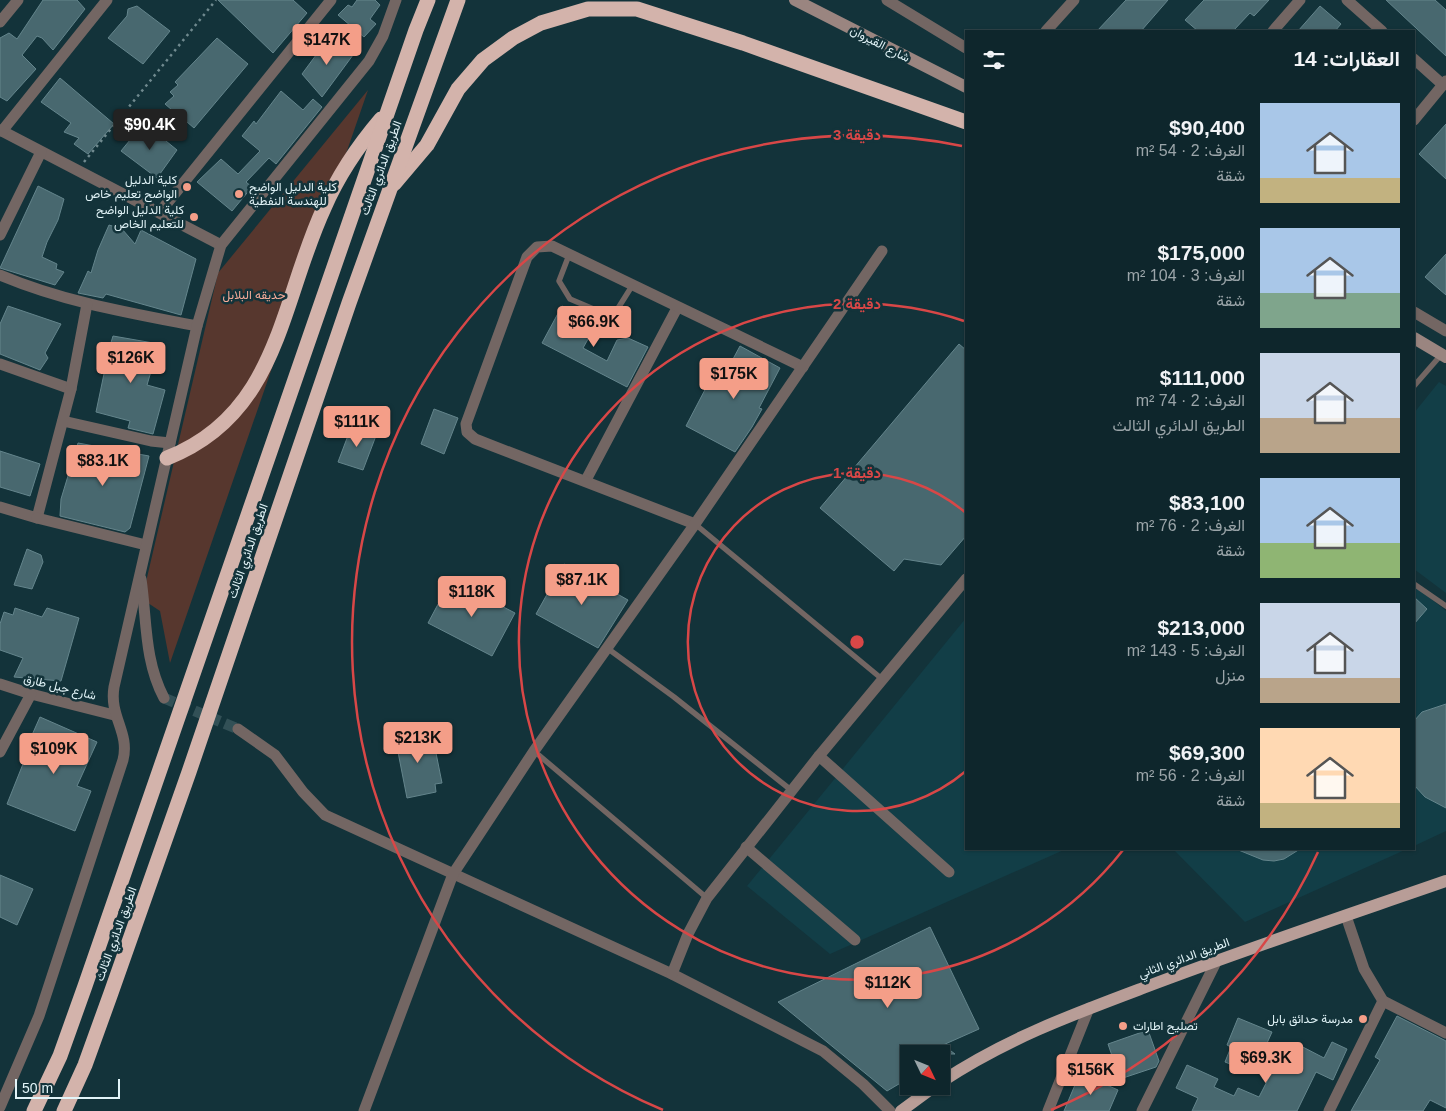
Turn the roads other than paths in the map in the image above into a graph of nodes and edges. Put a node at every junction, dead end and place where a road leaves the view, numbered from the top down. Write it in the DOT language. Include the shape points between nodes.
graph roads {
  1 [pos="18,0"];
  2 [pos="107,0"];
  3 [pos="332,0"];
  4 [pos="396,0"];
  5 [pos="428,0"];
  6 [pos="458,0"];
  7 [pos="795,0"];
  8 [pos="887,0"];
  9 [pos="1074,0"];
  10 [pos="1300,0"];
  11 [pos="1347,0"];
  12 [pos="0,22"];
  13 [pos="1047,30"];
  14 [pos="1274,30"];
  15 [pos="1381,30"];
  16 [pos="965,47"];
  17 [pos="1415,60"];
  18 [pos="1444,83"];
  19 [pos="965,86"];
  20 [pos="388,110"];
  21 [pos="1415,119"];
  22 [pos="965,122"];
  23 [pos="1,131"];
  24 [pos="41,152"];
  25 [pos="389,189"];
  26 [pos="160,212"];
  27 [pos="0,234"];
  28 [pos="221,245"];
  29 [pos="882,251"];
  30 [pos="569,255"];
  31 [pos="0,275"];
  32 [pos="632,286"];
  33 [pos="87,304"];
  34 [pos="677,308"];
  35 [pos="1415,313"];
  36 [pos="197,326"];
  37 [pos="1446,331"];
  38 [pos="1415,339"];
  39 [pos="1444,354"];
  40 [pos="0,364"];
  41 [pos="803,367"];
  42 [pos="1415,385"];
  43 [pos="71,388"];
  44 [pos="63,421"];
  45 [pos="168,450"];
  46 [pos="586,480"];
  47 [pos="0,508"];
  48 [pos="37,518"];
  49 [pos="695,524"];
  50 [pos="146,545"];
  51 [pos="140,572"];
  52 [pos="965,580"];
  53 [pos="1415,585"];
  54 [pos="1446,606"];
  55 [pos="607,648"];
  56 [pos="882,679"];
  57 [pos="0,684"];
  58 [pos="31,694"];
  59 [pos="164,698"];
  60 [pos="114,715"];
  61 [pos="238,729"];
  62 [pos="534,751"];
  63 [pos="0,752"];
  64 [pos="819,756"];
  65 [pos="791,790"];
  66 [pos="746,846"];
  67 [pos="949,872"];
  68 [pos="453,874"];
  69 [pos="1446,881"];
  70 [pos="707,898"];
  71 [pos="1346,916"];
  72 [pos="855,940"];
  73 [pos="1217,960"];
  74 [pos="672,974"];
  75 [pos="1383,1002"];
  76 [pos="1089,1008"];
  77 [pos="1446,1033"];
  78 [pos="950,1076"];
  79 [pos="922,1095"];
  80 [pos="0,1107"];
  81 [pos="34,1111"];
  82 [pos="64,1111"];
  83 [pos="364,1111"];
  84 [pos="890,1111"];
  85 [pos="901,1111"];
  86 [pos="1048,1111"];
  87 [pos="1142,1111"];
  88 [pos="1329,1111"];
  1 -- 12 [label="street"];
  2 -- 23 [label="street"];
  3 -- 26 [label="street"];
  4 -- 28 [label="street" via="369,61"];
  5 -- 20 [label="highway, الطريق الدائري الثالث"];
  6 -- 25 [label="highway, الطريق الدائري الثالث"];
  7 -- 19 [label="main road, شارع القيروان"];
  8 -- 16 [label="street"];
  9 -- 13 [label="street"];
  10 -- 14 [label="street"];
  11 -- 15 [label="street"];
  17 -- 18 [label="street"];
  18 -- 21 [label="street"];
  20 -- 45 [label="highway" via="358,148 323,209 271,355 256,383 219,429 198,444"];
  20 -- 81 [label="highway, الطريق الدائري الثالث" via="85,986 60,1056"];
  22 -- 25 [label="highway" via="637,9 588,10 556,17 527,30 483,60 458,89 423,150"];
  23 -- 24 [label="street"];
  24 -- 26 [label="street"];
  24 -- 27 [label="street"];
  25 -- 82 [label="highway, الطريق الدائري الثالث" via="189,772 85,1065"];
  26 -- 28 [label="street"];
  28 -- 36 [label="street"];
  29 -- 41 [label="street"];
  30 -- 32 [label="street"];
  30 -- 32 [label="lane" via="560,281 570,299 610,316"];
  30 -- 46 [label="street" via="552,246 537,247 527,257 466,424 467,432 475,439"];
  31 -- 33 [label="street" via="35,290"];
  32 -- 34 [label="street"];
  33 -- 36 [label="street"];
  33 -- 43 [label="street"];
  34 -- 41 [label="street"];
  34 -- 46 [label="street"];
  35 -- 37 [label="street"];
  36 -- 45 [label="street"];
  38 -- 39 [label="main road"];
  39 -- 42 [label="lane"];
  40 -- 43 [label="street"];
  41 -- 49 [label="street"];
  43 -- 44 [label="street"];
  44 -- 45 [label="street"];
  44 -- 48 [label="street"];
  45 -- 50 [label="street"];
  46 -- 49 [label="street"];
  47 -- 48 [label="street"];
  48 -- 50 [label="street"];
  49 -- 55 [label="street"];
  49 -- 56 [label="lane"];
  50 -- 51 [label="street"];
  51 -- 59 [label="street" via="149,659"];
  51 -- 60 [label="street" via="114,687"];
  52 -- 56 [label="street"];
  53 -- 54 [label="lane"];
  55 -- 62 [label="street"];
  55 -- 65 [label="lane"];
  56 -- 64 [label="street"];
  57 -- 58 [label="street, شارع جبل طارق"];
  58 -- 60 [label="street, شارع جبل طارق"];
  58 -- 63 [label="street"];
  60 -- 80 [label="street" via="125,741 123,760 39,1016"];
  61 -- 68 [label="street" via="276,755 325,815"];
  62 -- 68 [label="street"];
  62 -- 70 [label="lane"];
  64 -- 65 [label="street"];
  64 -- 67 [label="street"];
  65 -- 66 [label="street"];
  66 -- 70 [label="street"];
  66 -- 72 [label="street"];
  68 -- 74 [label="street"];
  68 -- 83 [label="street"];
  69 -- 71 [label="main road, الطريق الدائري الثاني"];
  70 -- 74 [label="street"];
  71 -- 73 [label="main road, الطريق الدائري الثاني"];
  71 -- 75 [label="street" via="1364,969"];
  73 -- 76 [label="main road, الطريق الدائري الثاني"];
  73 -- 87 [label="street"];
  74 -- 84 [label="street" via="822,1051"];
  75 -- 77 [label="street"];
  75 -- 88 [label="street"];
  76 -- 78 [label="main road, الطريق الدائري الثاني" via="1021,1035"];
  76 -- 86 [label="street"];
  79 -- 85 [label="main road"];
}
